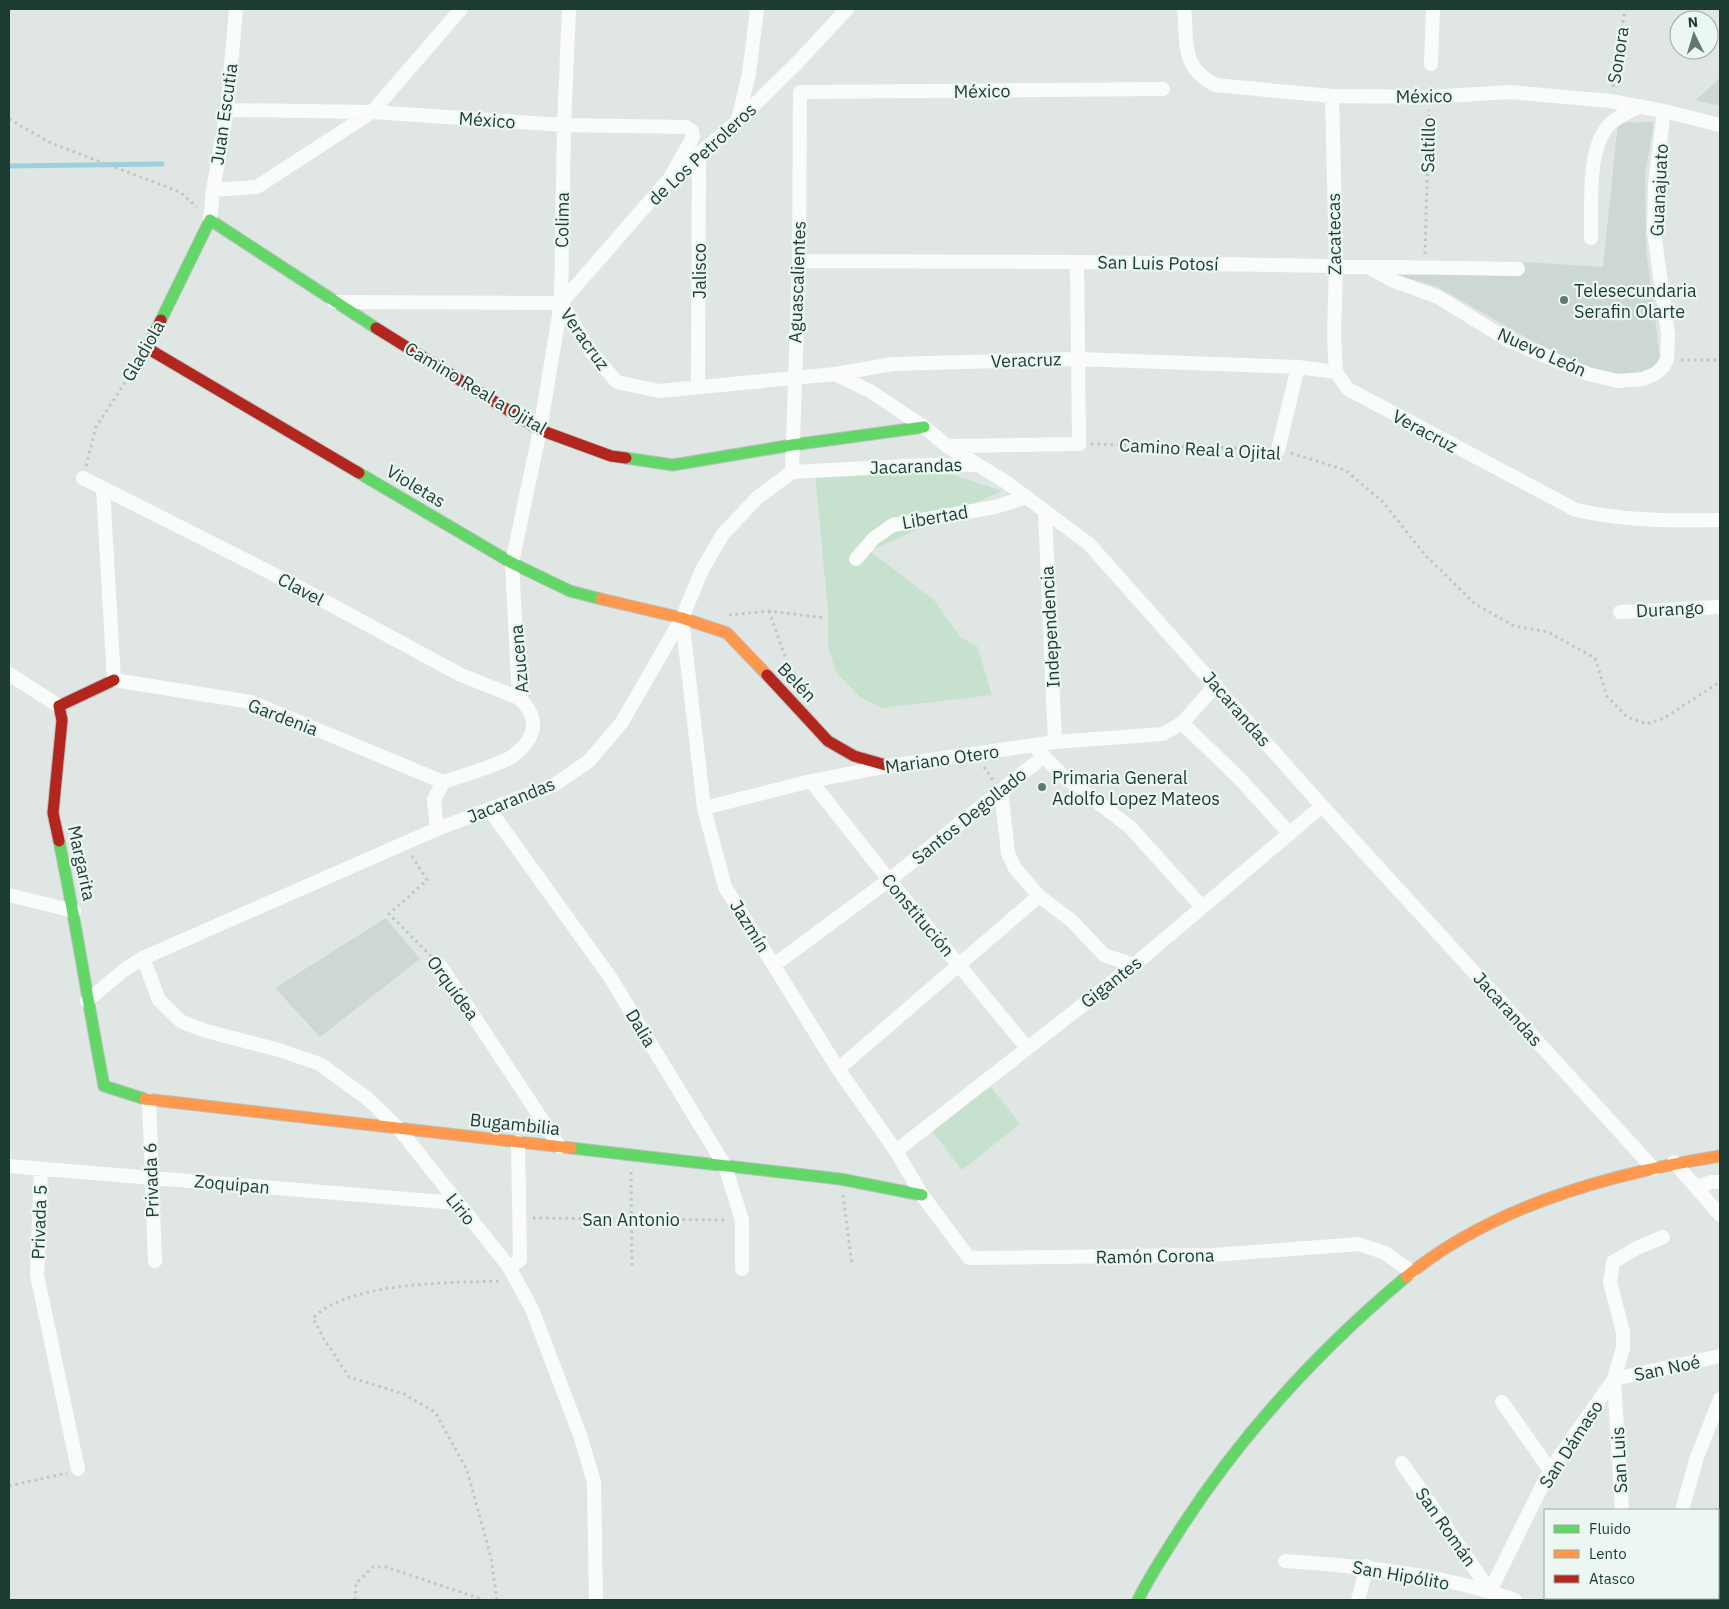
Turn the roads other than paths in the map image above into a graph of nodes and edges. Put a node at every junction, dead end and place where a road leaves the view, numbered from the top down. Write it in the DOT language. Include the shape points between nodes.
graph roads {
  1 [pos="236,9"];
  2 [pos="461,9"];
  3 [pos="569,9"];
  4 [pos="757,9"];
  5 [pos="847,9"];
  6 [pos="1184,9"];
  7 [pos="1433,9"];
  8 [pos="1431,64"];
  9 [pos="1163,89"];
  10 [pos="800,92"];
  11 [pos="1332,96"];
  12 [pos="1640,106"];
  13 [pos="227,110"];
  14 [pos="1664,110"];
  15 [pos="372,112"];
  16 [pos="738,121"];
  17 [pos="564,125"];
  18 [pos="1720,125"];
  19 [pos="699,154"];
  20 [pos="670,178"];
  21 [pos="213,190"];
  22 [pos="210,222"];
  23 [pos="1591,238"];
  24 [pos="799,261"];
  25 [pos="1077,262"];
  26 [pos="1336,266"];
  27 [pos="1370,268"];
  28 [pos="1518,269"];
  29 [pos="334,302"];
  30 [pos="561,303"];
  31 [pos="147,348"];
  32 [pos="1077,359"];
  33 [pos="1667,359"];
  34 [pos="1298,367"];
  35 [pos="1336,372"];
  36 [pos="835,374"];
  37 [pos="794,377"];
  38 [pos="698,387"];
  39 [pos="924,427"];
  40 [pos="540,430"];
  41 [pos="792,444"];
  42 [pos="947,446"];
  43 [pos="1278,450"];
  44 [pos="975,464"];
  45 [pos="792,472"];
  46 [pos="83,478"];
  47 [pos="103,489"];
  48 [pos="1027,497"];
  49 [pos="1044,512"];
  50 [pos="1720,520"];
  51 [pos="856,559"];
  52 [pos="512,563"];
  53 [pos="1720,607"];
  54 [pos="1620,612"];
  55 [pos="682,618"];
  56 [pos="9,674"];
  57 [pos="114,680"];
  58 [pos="1216,685"];
  59 [pos="519,698"];
  60 [pos="59,706"];
  61 [pos="1182,724"];
  62 [pos="1055,742"];
  63 [pos="1039,752"];
  64 [pos="890,766"];
  65 [pos="810,781"];
  66 [pos="443,782"];
  67 [pos="1001,790"];
  68 [pos="1322,806"];
  69 [pos="704,808"];
  70 [pos="489,809"];
  71 [pos="437,829"];
  72 [pos="1290,834"];
  73 [pos="889,880"];
  74 [pos="9,895"];
  75 [pos="1038,896"];
  76 [pos="1202,907"];
  77 [pos="74,911"];
  78 [pos="143,958"];
  79 [pos="774,965"];
  80 [pos="960,965"];
  81 [pos="1134,965"];
  82 [pos="440,966"];
  83 [pos="87,1001"];
  84 [pos="1027,1048"];
  85 [pos="838,1069"];
  86 [pos="104,1086"];
  87 [pos="150,1100"];
  88 [pos="398,1129"];
  89 [pos="518,1142"];
  90 [pos="560,1147"];
  91 [pos="896,1151"];
  92 [pos="1720,1156"];
  93 [pos="1674,1162"];
  94 [pos="9,1166"];
  95 [pos="725,1166"];
  96 [pos="41,1168"];
  97 [pos="1654,1168"];
  98 [pos="150,1178"];
  99 [pos="1720,1182"];
  100 [pos="1696,1187"];
  101 [pos="922,1195"];
  102 [pos="456,1203"];
  103 [pos="1720,1215"];
  104 [pos="1663,1237"];
  105 [pos="155,1261"];
  106 [pos="509,1267"];
  107 [pos="742,1269"];
  108 [pos="1412,1272"];
  109 [pos="1720,1356"];
  110 [pos="1614,1379"];
  111 [pos="1720,1399"];
  112 [pos="1502,1402"];
  113 [pos="1402,1463"];
  114 [pos="78,1469"];
  115 [pos="1550,1470"];
  116 [pos="1622,1509"];
  117 [pos="1682,1509"];
  118 [pos="1285,1560"];
  119 [pos="1367,1566"];
  120 [pos="1490,1592"];
  121 [pos="596,1600"];
  122 [pos="1138,1600"];
  123 [pos="1358,1600"];
  124 [pos="1515,1600"];
  1 -- 13 [label="street, Juan Escutia"];
  2 -- 15 [label="street"];
  3 -- 17 [label="street, Colima"];
  4 -- 16 [label="street" via="749,73"];
  5 -- 16 [label="street, de Los Petroleros"];
  6 -- 11 [label="street, México" via="1190,64 1200,76 1215,85"];
  7 -- 8 [label="street"];
  9 -- 10 [label="street, México"];
  10 -- 24 [label="street, Aguascalientes"];
  11 -- 12 [label="street, México" via="1429,97 1510,92 1610,100"];
  11 -- 26 [label="street, Zacatecas"];
  12 -- 14 [label="street, México"];
  12 -- 23 [label="street" via="1610,124 1600,139 1594,160"];
  13 -- 15 [label="street, México"];
  13 -- 21 [label="street, Juan Escutia"];
  14 -- 18 [label="street, México"];
  14 -- 33 [label="street, Guanajuato" via="1655,184 1654,231 1665,304"];
  15 -- 17 [label="street, México"];
  15 -- 21 [label="street" via="257,187"];
  16 -- 19 [label="street, de Los Petroleros"];
  17 -- 20 [label="street, México" via="686,127 694,137"];
  17 -- 30 [label="street, Colima"];
  19 -- 20 [label="street, de Los Petroleros"];
  19 -- 38 [label="street, Jalisco"];
  20 -- 30 [label="street, de Los Petroleros"];
  21 -- 22 [label="street, Juan Escutia"];
  22 -- 29 [label="street, Camino Real a Ojital"];
  22 -- 31 [label="street, Gladiola"];
  24 -- 25 [label="street, San Luis Potosí"];
  24 -- 37 [label="street, Aguascalientes"];
  25 -- 26 [label="street, San Luis Potosí"];
  25 -- 32 [label="street"];
  26 -- 27 [label="street, San Luis Potosí"];
  26 -- 35 [label="street, Zacatecas"];
  27 -- 28 [label="street, San Luis Potosí"];
  27 -- 33 [label="street, Nuevo León" via="1394,281 1438,297 1508,340 1588,374 1618,381 1643,379 1655,374"];
  29 -- 30 [label="street, Veracruz"];
  29 -- 40 [label="street, Camino Real a Ojital"];
  30 -- 38 [label="street, Veracruz" via="591,352 617,382 659,391"];
  30 -- 40 [label="street, Colima"];
  31 -- 52 [label="street, Violetas"];
  32 -- 34 [label="street, Veracruz"];
  32 -- 36 [label="street, Veracruz" via="893,364"];
  32 -- 42 [label="street" via="1080,444"];
  34 -- 35 [label="street, Veracruz"];
  34 -- 43 [label="street"];
  35 -- 50 [label="street, Veracruz" via="1348,389 1576,510 1603,516 1675,521"];
  36 -- 37 [label="street, Veracruz"];
  36 -- 39 [label="street" via="870,391"];
  37 -- 38 [label="street, Veracruz"];
  37 -- 41 [label="street, Aguascalientes"];
  39 -- 41 [label="street, Camino Real a Ojital"];
  39 -- 42 [label="street"];
  40 -- 41 [label="street, Camino Real a Ojital" via="611,456 673,465"];
  40 -- 52 [label="street, Azucena"];
  41 -- 45 [label="street, Aguascalientes"];
  42 -- 44 [label="street"];
  44 -- 45 [label="street, Jacarandas"];
  44 -- 48 [label="street, Jacarandas"];
  45 -- 55 [label="street, Jacarandas" via="758,497 723,534 702,570"];
  46 -- 47 [label="street, Clavel"];
  47 -- 57 [label="street"];
  47 -- 59 [label="street, Clavel" via="285,580 461,675"];
  48 -- 49 [label="street, Jacarandas"];
  48 -- 51 [label="street, Libertad" via="995,507 893,525 874,538"];
  49 -- 58 [label="street, Jacarandas" via="1089,544"];
  49 -- 62 [label="street, Independencia"];
  52 -- 55 [label="street, Violetas" via="570,591"];
  52 -- 59 [label="street, Azucena"];
  53 -- 54 [label="street, Durango"];
  55 -- 64 [label="street, Belén" via="727,633 828,740 854,756"];
  55 -- 69 [label="street, Jazmín"];
  55 -- 70 [label="street, Jacarandas" via="622,722 589,761 554,785"];
  56 -- 60 [label="street"];
  57 -- 60 [label="street"];
  57 -- 66 [label="street, Gardenia" via="251,702"];
  58 -- 61 [label="street, Mariano Otero"];
  58 -- 68 [label="street, Jacarandas"];
  59 -- 66 [label="street, Azucena" via="534,718 530,738 512,757"];
  60 -- 77 [label="street, Margarita" via="62,720 53,813"];
  61 -- 62 [label="street, Mariano Otero" via="1163,734"];
  61 -- 72 [label="street" via="1239,778"];
  62 -- 63 [label="street, Mariano Otero"];
  63 -- 64 [label="street, Mariano Otero" via="974,754"];
  63 -- 67 [label="street, Santos Degollado"];
  63 -- 76 [label="street" via="1064,776 1130,827"];
  64 -- 65 [label="street, Mariano Otero"];
  65 -- 69 [label="street, Mariano Otero"];
  65 -- 73 [label="street, Constitución"];
  66 -- 71 [label="street" via="434,800"];
  67 -- 73 [label="street, Santos Degollado"];
  67 -- 75 [label="street" via="1008,853 1015,868"];
  68 -- 72 [label="street, Gigantes"];
  68 -- 97 [label="street, Jacarandas"];
  69 -- 79 [label="street, Jazmín" via="725,887"];
  70 -- 71 [label="street, Jacarandas"];
  70 -- 95 [label="street, Dalia" via="610,977"];
  71 -- 78 [label="street, Jacarandas"];
  72 -- 76 [label="street, Gigantes"];
  73 -- 79 [label="street, Santos Degollado"];
  73 -- 80 [label="street, Constitución"];
  74 -- 77 [label="street"];
  75 -- 80 [label="street"];
  75 -- 81 [label="street" via="1072,921 1104,955"];
  76 -- 81 [label="street, Gigantes"];
  77 -- 83 [label="street, Margarita"];
  78 -- 83 [label="street, Jacarandas"];
  78 -- 88 [label="street, Lirio" via="159,1000 182,1022 320,1064 368,1099"];
  79 -- 85 [label="street, Jazmín"];
  80 -- 84 [label="street, Constitución"];
  80 -- 85 [label="street"];
  81 -- 84 [label="street, Gigantes"];
  82 -- 90 [label="street, Orquídea"];
  83 -- 86 [label="street, Margarita"];
  84 -- 91 [label="street, Gigantes"];
  85 -- 91 [label="street, Jazmín"];
  86 -- 87 [label="street, Bugambilia"];
  87 -- 88 [label="street, Bugambilia"];
  87 -- 98 [label="street, Privada 6"];
  88 -- 89 [label="street, Bugambilia"];
  88 -- 102 [label="street, Lirio"];
  89 -- 90 [label="street, Bugambilia"];
  89 -- 106 [label="street" via="520,1260"];
  90 -- 95 [label="street, Bugambilia"];
  91 -- 101 [label="street, Jazmín"];
  92 -- 93 [label="street"];
  93 -- 97 [label="street"];
  93 -- 100 [label="street"];
  94 -- 96 [label="street, Zoquipan"];
  95 -- 101 [label="street, Bugambilia" via="840,1179"];
  95 -- 107 [label="street, Dalia" via="742,1220"];
  96 -- 98 [label="street, Zoquipan"];
  96 -- 114 [label="street, Privada 5" via="37,1275"];
  97 -- 108 [label="street" via="1569,1190 1489,1225"];
  98 -- 102 [label="street, Zoquipan"];
  98 -- 105 [label="street, Privada 6"];
  99 -- 100 [label="street"];
  100 -- 103 [label="street"];
  101 -- 108 [label="street, Ramón Corona" via="969,1258 1213,1255 1359,1244 1385,1253"];
  102 -- 106 [label="street, Lirio"];
  104 -- 110 [label="street" via="1613,1262 1610,1282 1623,1332 1623,1348"];
  106 -- 121 [label="street, Lirio" via="548,1350 594,1482"];
  108 -- 122 [label="street" via="1315,1360 1236,1448 1188,1516"];
  109 -- 110 [label="street, San Noé"];
  110 -- 115 [label="street, San Dámaso"];
  110 -- 116 [label="street, San Luis"];
  111 -- 117 [label="street" via="1697,1457"];
  112 -- 115 [label="street"];
  113 -- 120 [label="street, San Román"];
  115 -- 120 [label="street, San Dámaso"];
  118 -- 119 [label="street, San Hipólito"];
  119 -- 120 [label="street, San Hipólito"];
  119 -- 123 [label="street"];
  120 -- 124 [label="street, San Hipólito"];
}
